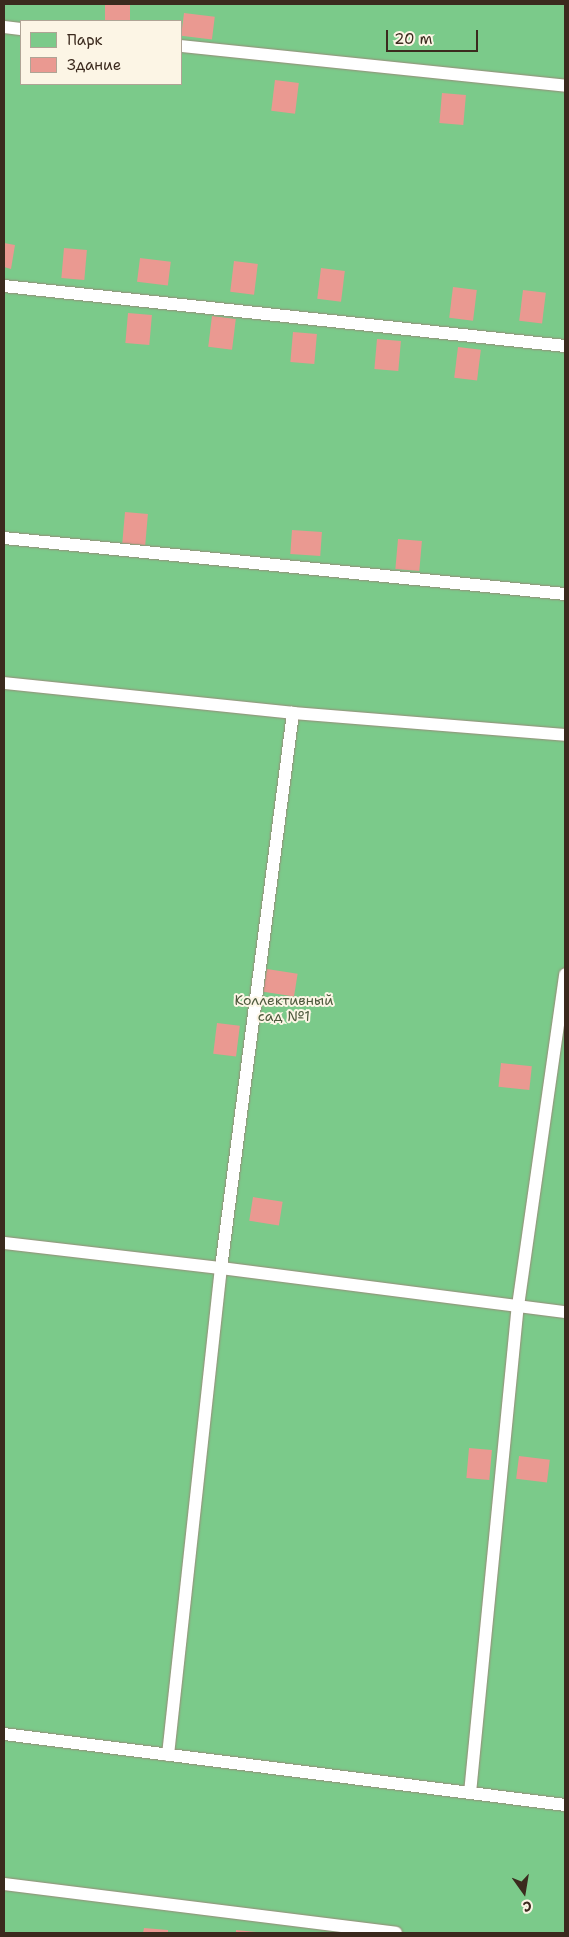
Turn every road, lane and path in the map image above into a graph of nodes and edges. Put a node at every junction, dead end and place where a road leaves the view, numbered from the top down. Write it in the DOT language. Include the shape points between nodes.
graph roads {
  1 [pos="4,27"];
  2 [pos="20,29"];
  3 [pos="182,46"];
  4 [pos="565,86"];
  5 [pos="4,286"];
  6 [pos="565,346"];
  7 [pos="4,538"];
  8 [pos="565,594"];
  9 [pos="4,683"];
  10 [pos="293,713"];
  11 [pos="565,736"];
  12 [pos="565,974"];
  13 [pos="4,1243"];
  14 [pos="221,1268"];
  15 [pos="518,1306"];
  16 [pos="565,1312"];
  17 [pos="4,1734"];
  18 [pos="168,1755"];
  19 [pos="470,1793"];
  20 [pos="565,1805"];
  21 [pos="4,1884"];
  22 [pos="396,1933"];
  1 -- 2 [label="lane"];
  3 -- 4 [label="lane"];
  5 -- 6 [label="lane"];
  7 -- 8 [label="lane"];
  9 -- 10 [label="lane"];
  10 -- 11 [label="lane"];
  10 -- 14 [label="lane"];
  12 -- 15 [label="lane"];
  13 -- 14 [label="lane"];
  14 -- 15 [label="lane"];
  14 -- 18 [label="lane"];
  15 -- 16 [label="lane"];
  15 -- 19 [label="lane"];
  17 -- 18 [label="lane"];
  18 -- 19 [label="lane"];
  19 -- 20 [label="lane"];
  21 -- 22 [label="lane"];
}
